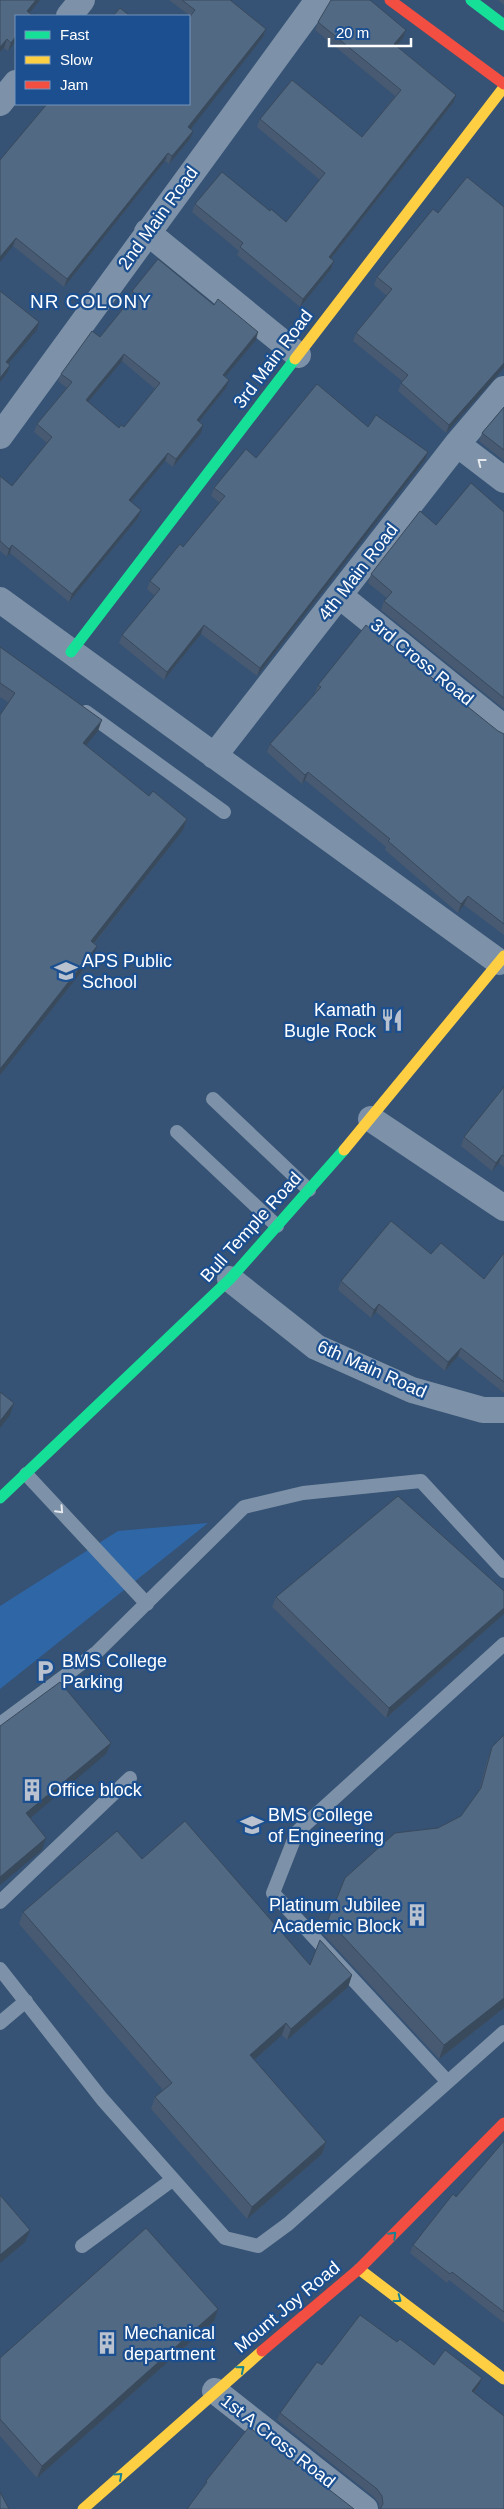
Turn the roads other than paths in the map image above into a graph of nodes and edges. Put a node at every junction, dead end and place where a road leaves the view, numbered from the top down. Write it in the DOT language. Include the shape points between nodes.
graph roads {
  1 [pos="82,0"];
  2 [pos="318,0"];
  3 [pos="390,0"];
  4 [pos="471,0"];
  5 [pos="70,15"];
  6 [pos="504,25"];
  7 [pos="15,84"];
  8 [pos="504,85"];
  9 [pos="0,103"];
  10 [pos="148,232"];
  11 [pos="298,355"];
  12 [pos="504,389"];
  13 [pos="0,436"];
  14 [pos="457,444"];
  15 [pos="504,480"];
  16 [pos="340,596"];
  17 [pos="0,600"];
  18 [pos="71,652"];
  19 [pos="72,702"];
  20 [pos="504,728"];
  21 [pos="214,756"];
  22 [pos="224,812"];
  23 [pos="502,961"];
  24 [pos="212,1099"];
  25 [pos="371,1119"];
  26 [pos="177,1132"];
  27 [pos="309,1190"];
  28 [pos="504,1208"];
  29 [pos="277,1226"];
  30 [pos="230,1279"];
  31 [pos="504,1410"];
  32 [pos="26,1474"];
  33 [pos="0,1498"];
  34 [pos="504,1571"];
  35 [pos="147,1604"];
  36 [pos="504,1644"];
  37 [pos="0,1724"];
  38 [pos="130,1778"];
  39 [pos="0,1902"];
  40 [pos="0,1969"];
  41 [pos="26,2001"];
  42 [pos="0,2023"];
  43 [pos="504,2032"];
  44 [pos="447,2081"];
  45 [pos="504,2123"];
  46 [pos="172,2180"];
  47 [pos="82,2246"];
  48 [pos="359,2269"];
  49 [pos="504,2379"];
  50 [pos="215,2391"];
  51 [pos="83,2509"];
  52 [pos="365,2509"];
  1 -- 5 [label="street"];
  2 -- 10 [label="street, 2nd Main Road"];
  3 -- 8 [label="street"];
  4 -- 6 [label="street"];
  7 -- 9 [label="street"];
  8 -- 11 [label="street, 3rd Main Road"];
  10 -- 11 [label="street"];
  10 -- 13 [label="street, 2nd Main Road"];
  11 -- 18 [label="street, 3rd Main Road"];
  12 -- 14 [label="street, 4th Main Road"];
  15 -- 14 [label="street, one-way"];
  14 -- 16 [label="street, 4th Main Road"];
  16 -- 20 [label="street, 3rd Cross Road"];
  16 -- 21 [label="street, 4th Main Road"];
  17 -- 18 [label="street"];
  18 -- 21 [label="street"];
  19 -- 22 [label="lane"];
  21 -- 23 [label="street"];
  23 -- 25 [label="street, Bull Temple Road"];
  24 -- 27 [label="lane"];
  25 -- 27 [label="street, Bull Temple Road"];
  25 -- 28 [label="street"];
  26 -- 29 [label="lane"];
  27 -- 29 [label="street, Bull Temple Road"];
  29 -- 30 [label="street, Bull Temple Road"];
  30 -- 31 [label="street, 6th Main Road" via="316,1347 412,1390 483,1410"];
  30 -- 32 [label="street, Bull Temple Road"];
  32 -- 33 [label="street, Bull Temple Road"];
  32 -- 35 [label="lane, one-way"];
  34 -- 35 [label="lane" via="421,1481 303,1493 244,1507"];
  35 -- 37 [label="lane" via="97,1652"];
  36 -- 44 [label="lane" via="296,1832 273,1893"];
  38 -- 39 [label="lane"];
  40 -- 41 [label="lane"];
  41 -- 42 [label="lane"];
  41 -- 46 [label="lane" via="102,2099"];
  43 -- 44 [label="lane"];
  44 -- 46 [label="lane" via="288,2224 258,2246 225,2238"];
  48 -- 45 [label="street, Mount Joy Road, one-way"];
  46 -- 47 [label="lane"];
  48 -- 49 [label="street, one-way"];
  50 -- 48 [label="street, Mount Joy Road, one-way"];
  51 -- 50 [label="street, Mount Joy Road, one-way"];
  50 -- 52 [label="street, 1st A Cross Road"];
}
